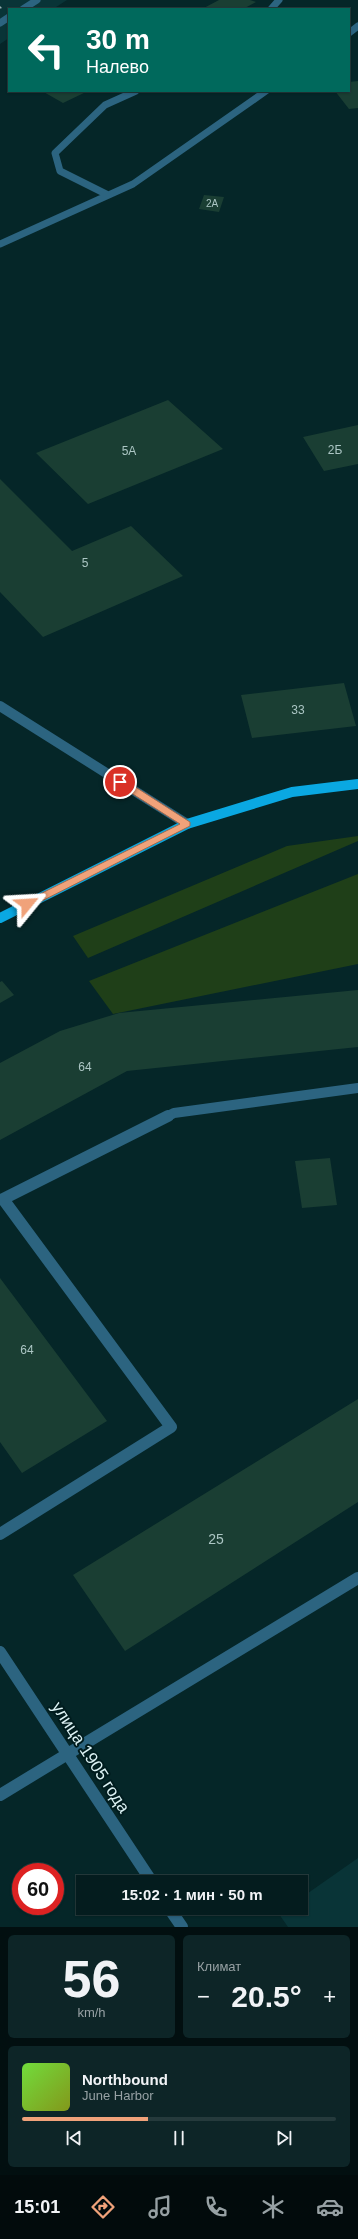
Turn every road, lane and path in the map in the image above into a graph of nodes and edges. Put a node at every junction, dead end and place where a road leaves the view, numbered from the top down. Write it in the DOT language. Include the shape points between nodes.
graph roads {
  1 [pos="37,0"];
  2 [pos="279,0"];
  3 [pos="25,8"];
  4 [pos="272,8"];
  5 [pos="358,26"];
  6 [pos="350,32"];
  7 [pos="134,92"];
  8 [pos="265,92"];
  9 [pos="108,196"];
  10 [pos="0,244"];
  11 [pos="0,706"];
  12 [pos="358,784"];
  13 [pos="187,824"];
  14 [pos="0,918"];
  15 [pos="358,1088"];
  16 [pos="0,1534"];
  17 [pos="358,1578"];
  18 [pos="0,1652"];
  19 [pos="68,1755"];
  20 [pos="0,1795"];
  21 [pos="147,1875"];
  22 [pos="174,1915"];
  23 [pos="182,1927"];
  1 -- 3 [label="street"];
  2 -- 4 [label="street"];
  5 -- 6 [label="street"];
  7 -- 9 [label="street" via="105,105 55,154 60,171"];
  8 -- 9 [label="street" via="133,184"];
  9 -- 10 [label="street"];
  11 -- 13 [label="street"];
  12 -- 13 [label="main road" via="292,792"];
  13 -- 14 [label="main road"];
  15 -- 16 [label="street" via="174,1113 3,1199 171,1427"];
  17 -- 19 [label="street"];
  18 -- 19 [label="street, улица 1905 года"];
  19 -- 20 [label="street"];
  19 -- 21 [label="street, улица 1905 года"];
  22 -- 23 [label="street"];
}
